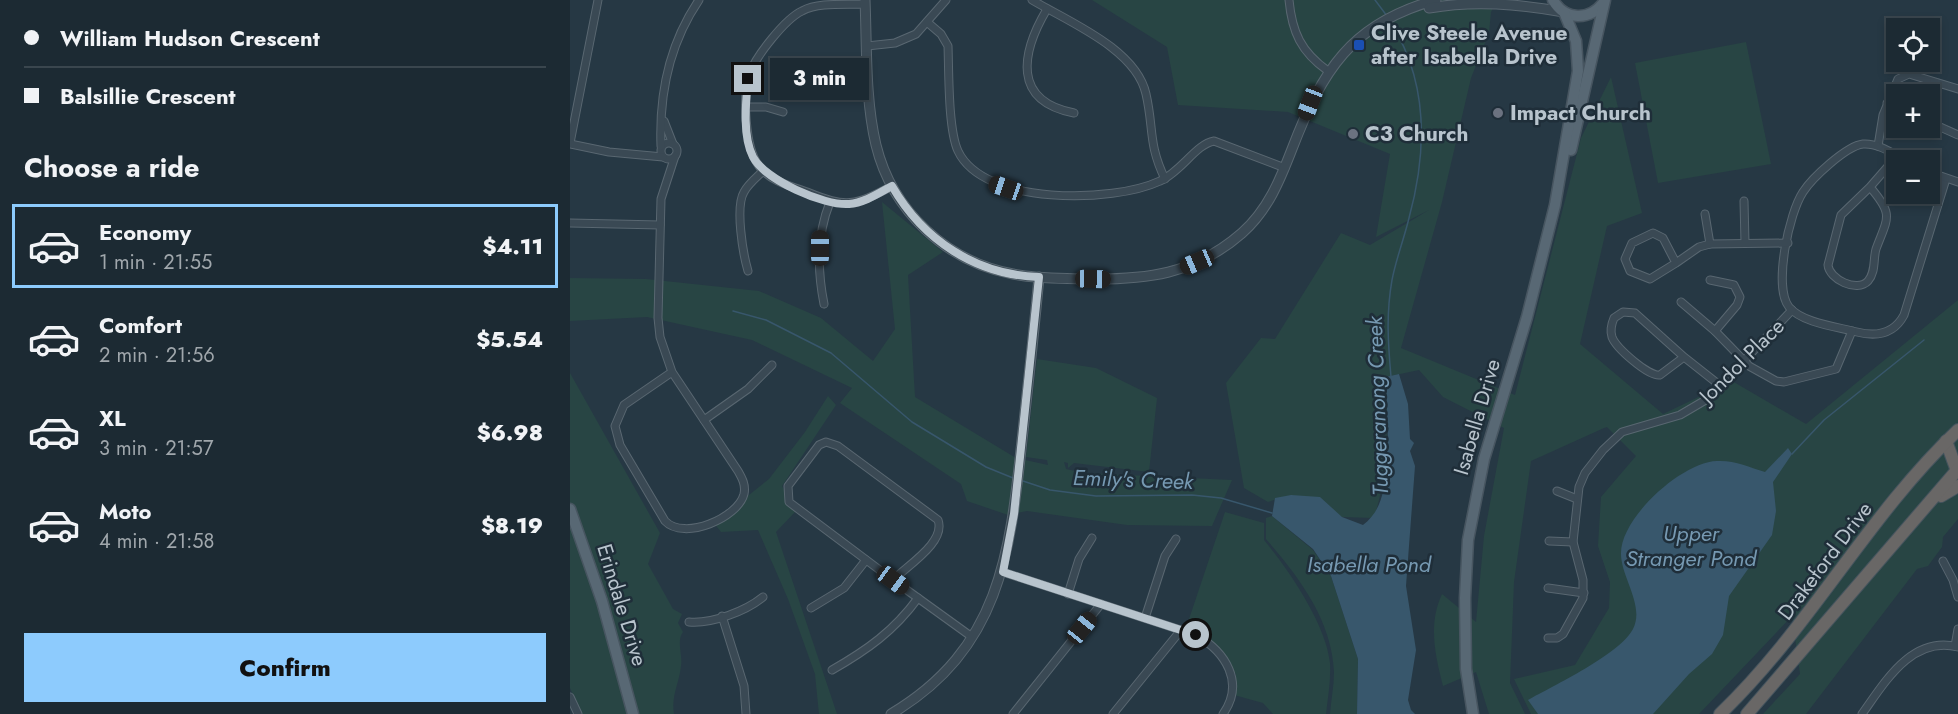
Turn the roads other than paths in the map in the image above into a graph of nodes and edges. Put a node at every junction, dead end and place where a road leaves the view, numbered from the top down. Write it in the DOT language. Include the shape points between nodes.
graph roads {
  1 [pos="598,0"];
  2 [pos="699,0"];
  3 [pos="946,0"];
  4 [pos="1032,0"];
  5 [pos="1289,0"];
  6 [pos="1553,0"];
  7 [pos="1605,0"];
  8 [pos="1455,1"];
  9 [pos="865,2"];
  10 [pos="1439,2"];
  11 [pos="1047,9"];
  12 [pos="1564,12"];
  13 [pos="927,22"];
  14 [pos="867,46"];
  15 [pos="1328,71"];
  16 [pos="1896,84"];
  17 [pos="1958,89"];
  18 [pos="747,107"];
  19 [pos="1886,108"];
  20 [pos="783,112"];
  21 [pos="1074,113"];
  22 [pos="662,116"];
  23 [pos="1940,127"];
  24 [pos="1958,135"];
  25 [pos="570,143"];
  26 [pos="673,144"];
  27 [pos="1878,146"];
  28 [pos="661,147"];
  29 [pos="1886,150"];
  30 [pos="643,153"];
  31 [pos="675,156"];
  32 [pos="663,157"];
  33 [pos="1285,168"];
  34 [pos="1886,169"];
  35 [pos="763,171"];
  36 [pos="667,176"];
  37 [pos="1940,177"];
  38 [pos="1166,178"];
  39 [pos="1946,179"];
  40 [pos="1958,183"];
  41 [pos="892,186"];
  42 [pos="1870,187"];
  43 [pos="1744,201"];
  44 [pos="830,202"];
  45 [pos="1556,205"];
  46 [pos="1705,214"];
  47 [pos="570,223"];
  48 [pos="660,225"];
  49 [pos="1745,243"];
  50 [pos="1788,243"];
  51 [pos="1710,244"];
  52 [pos="1676,263"];
  53 [pos="748,271"];
  54 [pos="1039,277"];
  55 [pos="1710,280"];
  56 [pos="1681,302"];
  57 [pos="824,304"];
  58 [pos="1792,310"];
  59 [pos="1715,331"];
  60 [pos="1852,331"];
  61 [pos="1684,357"];
  62 [pos="1746,361"];
  63 [pos="772,365"];
  64 [pos="672,372"];
  65 [pos="1722,387"];
  66 [pos="704,420"];
  67 [pos="1958,430"];
  68 [pos="1952,441"];
  69 [pos="1958,471"];
  70 [pos="1958,486"];
  71 [pos="1557,491"];
  72 [pos="1577,499"];
  73 [pos="570,509"];
  74 [pos="1907,528"];
  75 [pos="1092,538"];
  76 [pos="1176,539"];
  77 [pos="1549,541"];
  78 [pos="1573,542"];
  79 [pos="866,560"];
  80 [pos="1943,561"];
  81 [pos="1003,572"];
  82 [pos="893,580"];
  83 [pos="1548,588"];
  84 [pos="1584,592"];
  85 [pos="1068,594"];
  86 [pos="763,597"];
  87 [pos="918,597"];
  88 [pos="1958,597"];
  89 [pos="1101,604"];
  90 [pos="811,608"];
  91 [pos="722,616"];
  92 [pos="1145,618"];
  93 [pos="689,622"];
  94 [pos="1958,629"];
  95 [pos="1181,630"];
  96 [pos="972,637"];
  97 [pos="1548,638"];
  98 [pos="1467,645"];
  99 [pos="1956,646"];
  100 [pos="832,670"];
  101 [pos="570,697"];
  102 [pos="578,714"];
  103 [pos="633,714"];
  104 [pos="746,714"];
  105 [pos="891,714"];
  106 [pos="1013,714"];
  107 [pos="1113,714"];
  108 [pos="1223,714"];
  109 [pos="1473,714"];
  110 [pos="1480,714"];
  111 [pos="1720,714"];
  112 [pos="1748,714"];
  113 [pos="1862,714"];
  1 -- 25 [label="street"];
  2 -- 22 [label="street" via="672,50"];
  3 -- 13 [label="street"];
  4 -- 11 [label="street"];
  5 -- 15 [label="street" via="1297,39 1308,55"];
  6 -- 12 [label="main road"];
  7 -- 12 [label="main road" via="1596,12 1586,16"];
  7 -- 45 [label="main road, Isabella Drive"];
  8 -- 10 [label="street"];
  8 -- 12 [label="street" via="1492,1"];
  9 -- 14 [label="street"];
  9 -- 18 [label="street" via="813,7 795,15 754,64 748,79"];
  10 -- 15 [label="street" via="1417,11 1409,10 1372,28"];
  11 -- 21 [label="street" via="1030,46 1031,86 1044,103"];
  11 -- 38 [label="street" via="1120,52 1138,72 1147,96 1152,146"];
  12 -- 45 [label="main road, Isabella Drive" via="1576,41 1578,70"];
  13 -- 14 [label="street" via="906,39"];
  13 -- 38 [label="street" via="948,46 956,145 964,161 982,177 1012,189 1077,195 1120,193"];
  14 -- 41 [label="street" via="872,125"];
  15 -- 33 [label="street" via="1310,103"];
  16 -- 17 [label="street" via="1903,75"];
  18 -- 20 [label="street"];
  18 -- 35 [label="street" via="749,145"];
  19 -- 27 [label="street"];
  22 -- 26 [label="street"];
  22 -- 28 [label="street"];
  23 -- 24 [label="street"];
  25 -- 30 [label="street" via="609,152"];
  26 -- 28 [label="street" via="668,142"];
  26 -- 31 [label="street" via="677,149"];
  27 -- 29 [label="street"];
  27 -- 50 [label="street" via="1864,144 1851,148 1810,182 1796,204"];
  28 -- 30 [label="street"];
  28 -- 32 [label="street"];
  30 -- 32 [label="street"];
  31 -- 32 [label="street"];
  31 -- 36 [label="street"];
  32 -- 36 [label="street"];
  33 -- 38 [label="street" via="1214,141 1205,144"];
  33 -- 54 [label="street" via="1257,218 1227,245 1200,261 1170,273 1137,279"];
  34 -- 42 [label="street"];
  35 -- 44 [label="street"];
  35 -- 53 [label="street" via="741,198 742,252"];
  36 -- 48 [label="street"];
  37 -- 39 [label="street"];
  39 -- 40 [label="street"];
  39 -- 60 [label="street" via="1902,319 1878,335"];
  41 -- 44 [label="street" via="858,203"];
  41 -- 54 [label="street" via="912,216 948,248 987,267"];
  42 -- 42 [label="street" via="1885,206 1888,222 1870,277 1865,284 1857,285 1834,278 1828,265 1841,215"];
  43 -- 49 [label="street"];
  44 -- 57 [label="street" via="820,232"];
  45 -- 98 [label="main road, Isabella Drive" via="1541,269 1484,459 1471,520 1466,579"];
  46 -- 51 [label="street"];
  47 -- 48 [label="street"];
  48 -- 64 [label="street" via="658,318"];
  49 -- 50 [label="street"];
  49 -- 51 [label="street"];
  50 -- 58 [label="street" via="1781,287"];
  51 -- 52 [label="street"];
  52 -- 52 [label="street" via="1663,238 1653,233 1632,243 1625,259 1630,271 1650,279"];
  54 -- 81 [label="street" via="1010,547"];
  55 -- 59 [label="street" via="1734,285 1740,297"];
  56 -- 59 [label="street"];
  58 -- 60 [label="street" via="1802,317"];
  58 -- 62 [label="street, Jondol Place"];
  59 -- 62 [label="street"];
  60 -- 62 [label="street" via="1840,365 1832,370 1780,382 1753,370"];
  61 -- 61 [label="street" via="1660,375 1650,375 1615,343 1611,333 1614,318 1623,312 1635,314"];
  61 -- 65 [label="street"];
  62 -- 65 [label="street, Jondol Place"];
  63 -- 66 [label="street" via="748,389"];
  64 -- 66 [label="street"];
  64 -- 66 [label="street" via="624,405 617,417 616,431 620,445 665,521 684,531 730,512 744,493 738,471"];
  65 -- 72 [label="street, Jondol Place" via="1680,415 1622,432 1585,473"];
  67 -- 68 [label="highway, Drakeford Drive"];
  68 -- 69 [label="highway" via="1951,461"];
  68 -- 111 [label="highway, Drakeford Drive" via="1879,521 1797,630"];
  69 -- 74 [label="highway, Drakeford Drive"];
  70 -- 74 [label="highway" via="1938,498"];
  71 -- 72 [label="street"];
  72 -- 78 [label="street"];
  73 -- 103 [label="main road, Erindale Drive" via="601,597"];
  74 -- 112 [label="highway, Drakeford Drive"];
  75 -- 85 [label="street" via="1079,560"];
  76 -- 92 [label="street" via="1165,556"];
  77 -- 78 [label="street"];
  78 -- 84 [label="street"];
  79 -- 82 [label="street"];
  79 -- 82 [label="street" via="789,502 788,486 819,445 826,442 838,446 938,520 937,538"];
  79 -- 90 [label="street" via="844,588"];
  80 -- 88 [label="street"];
  81 -- 85 [label="street"];
  81 -- 96 [label="street"];
  82 -- 87 [label="street"];
  83 -- 84 [label="street"];
  84 -- 97 [label="street" via="1580,608 1563,634"];
  85 -- 89 [label="street"];
  86 -- 91 [label="street" via="749,607"];
  87 -- 96 [label="street"];
  87 -- 100 [label="street" via="884,637"];
  89 -- 92 [label="street"];
  89 -- 106 [label="street"];
  91 -- 93 [label="street"];
  91 -- 104 [label="street" via="744,686"];
  92 -- 95 [label="street"];
  94 -- 99 [label="street"];
  95 -- 107 [label="street"];
  95 -- 108 [label="street" via="1208,642 1228,664 1232,697"];
  96 -- 105 [label="street" via="936,680"];
  98 -- 109 [label="main road, Isabella Drive" via="1466,669"];
  98 -- 110 [label="main road, Isabella Drive"];
  99 -- 113 [label="street" via="1927,646 1909,656"];
  101 -- 102 [label="street"];
}
